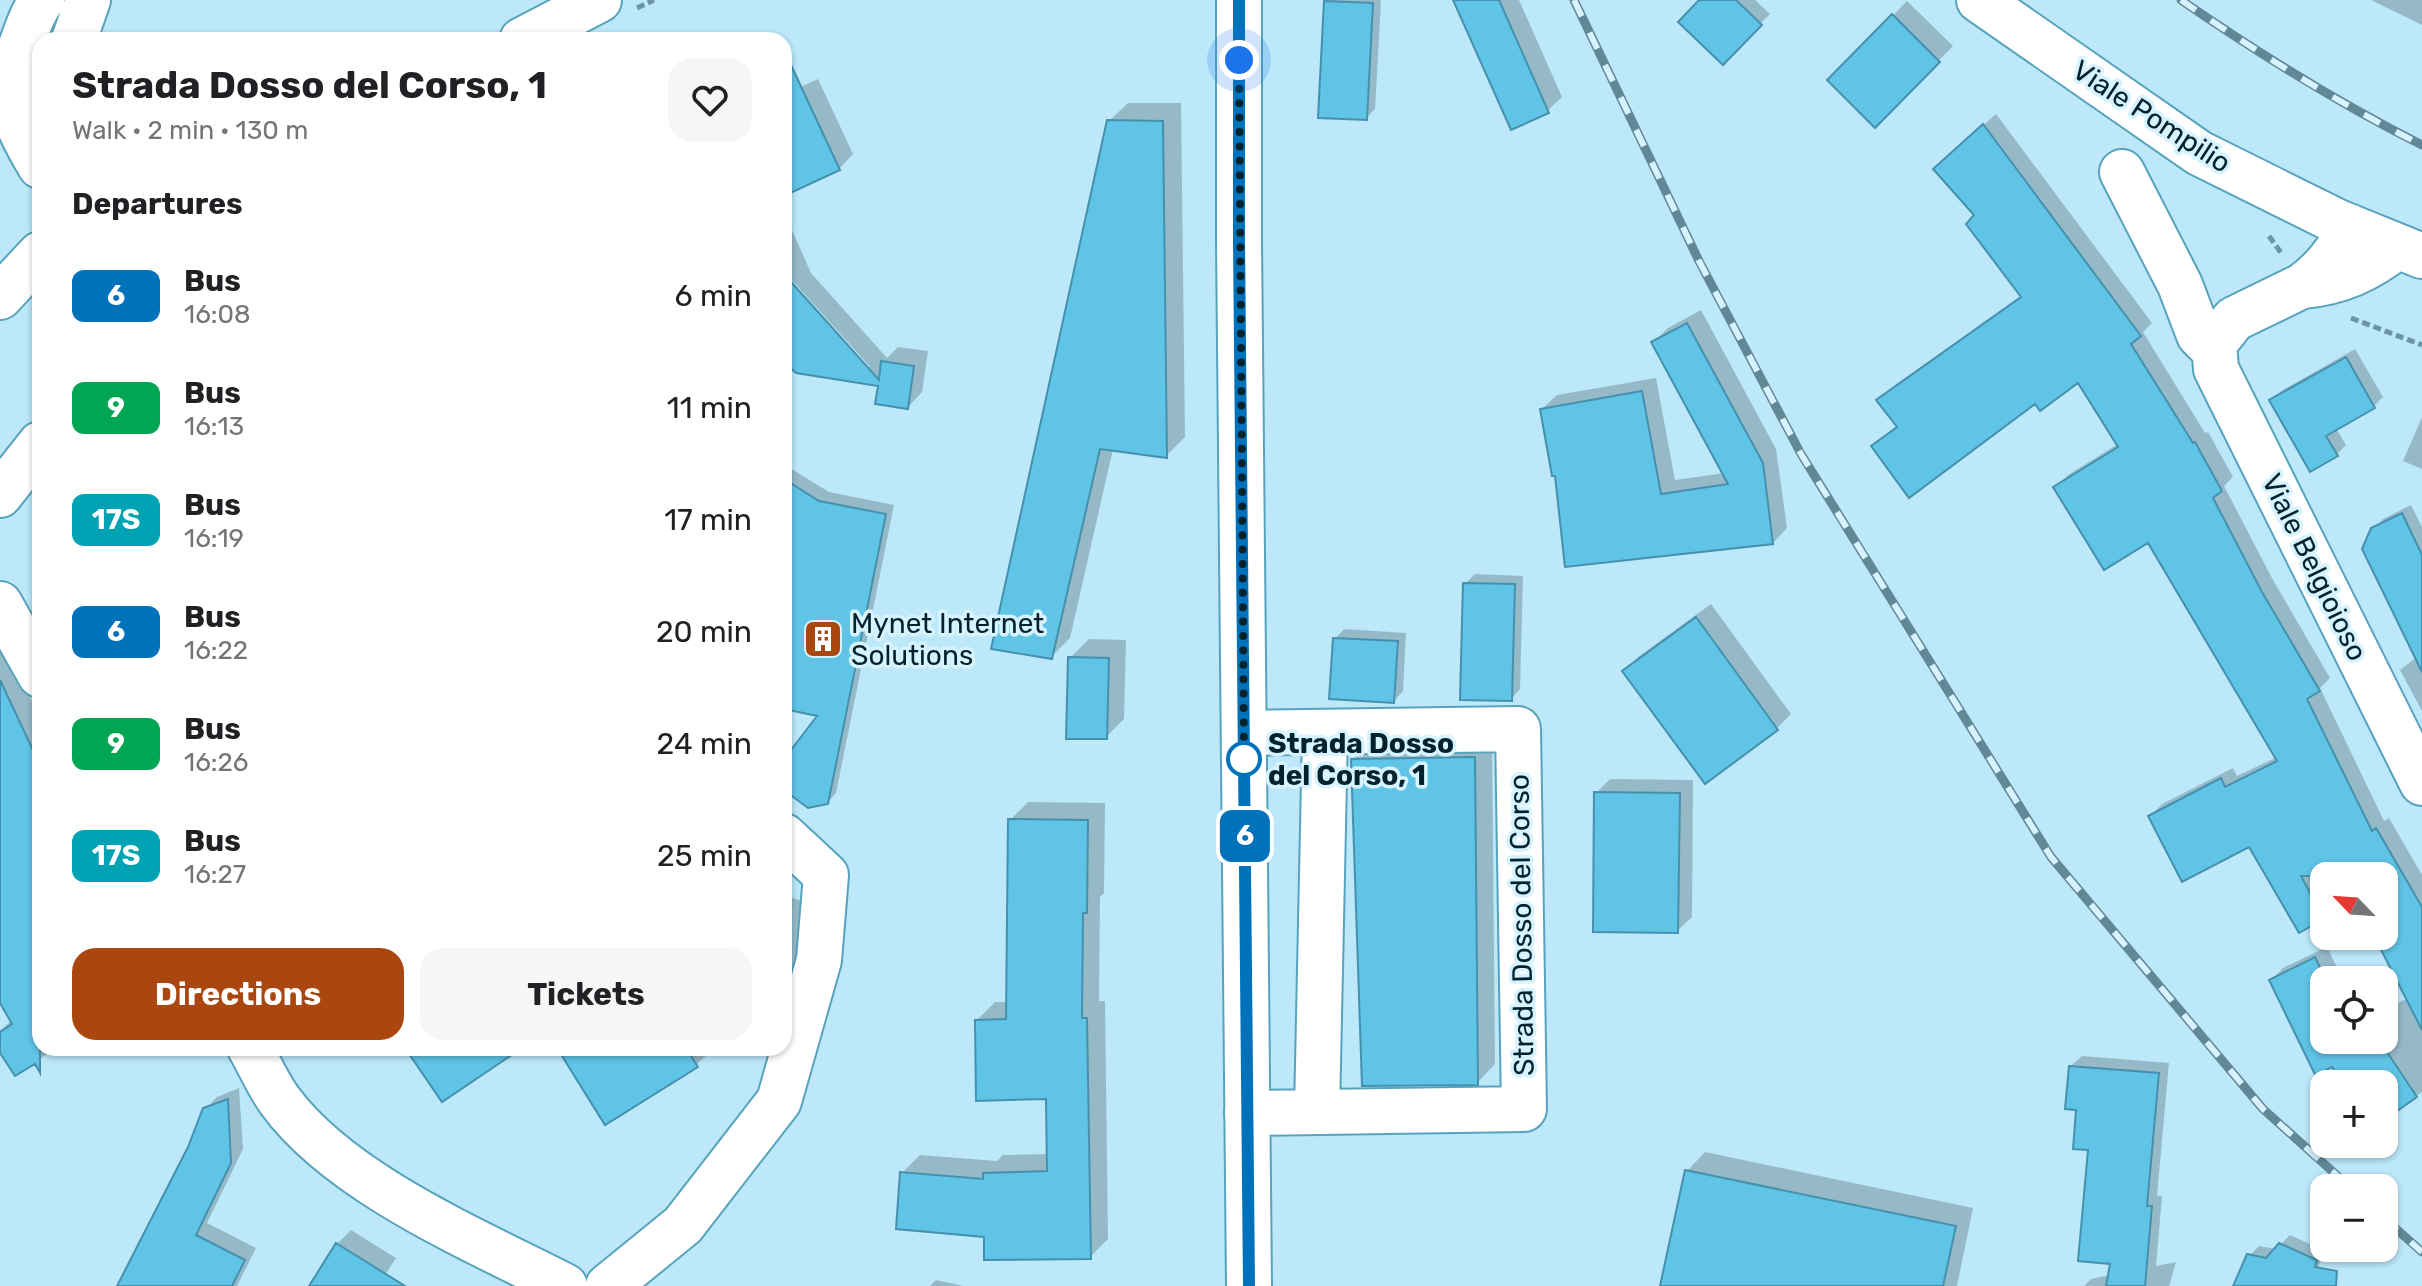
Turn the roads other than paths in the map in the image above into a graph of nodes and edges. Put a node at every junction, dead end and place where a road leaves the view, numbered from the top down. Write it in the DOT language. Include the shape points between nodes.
graph roads {
  1 [pos="42,0"];
  2 [pos="88,0"];
  3 [pos="599,0"];
  4 [pos="1239,0"];
  5 [pos="1979,0"];
  6 [pos="77,32"];
  7 [pos="537,32"];
  8 [pos="0,86"];
  9 [pos="30,149"];
  10 [pos="2122,172"];
  11 [pos="2351,227"];
  12 [pos="2410,251"];
  13 [pos="32,263"];
  14 [pos="2302,286"];
  15 [pos="0,297"];
  16 [pos="2224,334"];
  17 [pos="32,454"];
  18 [pos="0,495"];
  19 [pos="0,604"];
  20 [pos="32,661"];
  21 [pos="1325,732"];
  22 [pos="1244,733"];
  23 [pos="2422,783"];
  24 [pos="792,843"];
  25 [pos="792,1055"];
  26 [pos="255,1056"];
  27 [pos="792,1056"];
  28 [pos="1317,1112"];
  29 [pos="1247,1113"];
  30 [pos="565,1286"];
  31 [pos="608,1286"];
  32 [pos="1249,1286"];
  1 -- 9 [label="street" via="13,67 10,89"];
  2 -- 6 [label="street"];
  3 -- 7 [label="street"];
  4 -- 22 [label="street"];
  5 -- 11 [label="street, Viale Pompilio" via="2199,153"];
  8 -- 9 [label="street"];
  10 -- 16 [label="street, Viale Belgioioso" via="2180,285 2199,335"];
  11 -- 12 [label="street, Viale Pompilio"];
  11 -- 14 [label="street" via="2337,251"];
  12 -- 14 [label="street" via="2328,284"];
  13 -- 15 [label="street"];
  14 -- 16 [label="street"];
  16 -- 23 [label="street, Viale Belgioioso" via="2216,369"];
  17 -- 18 [label="street"];
  19 -- 20 [label="street"];
  21 -- 22 [label="street, Strada Dosso del Corso"];
  21 -- 28 [label="street"];
  21 -- 28 [label="street, Strada Dosso del Corso" via="1518,729 1524,1109"];
  22 -- 29 [label="street"];
  24 -- 25 [label="street" via="826,875 819,960"];
  26 -- 30 [label="street" via="280,1101 326,1150 411,1208"];
  27 -- 31 [label="street" via="779,1101 683,1225"];
  28 -- 29 [label="street, Strada Dosso del Corso"];
  29 -- 32 [label="street"];
}
